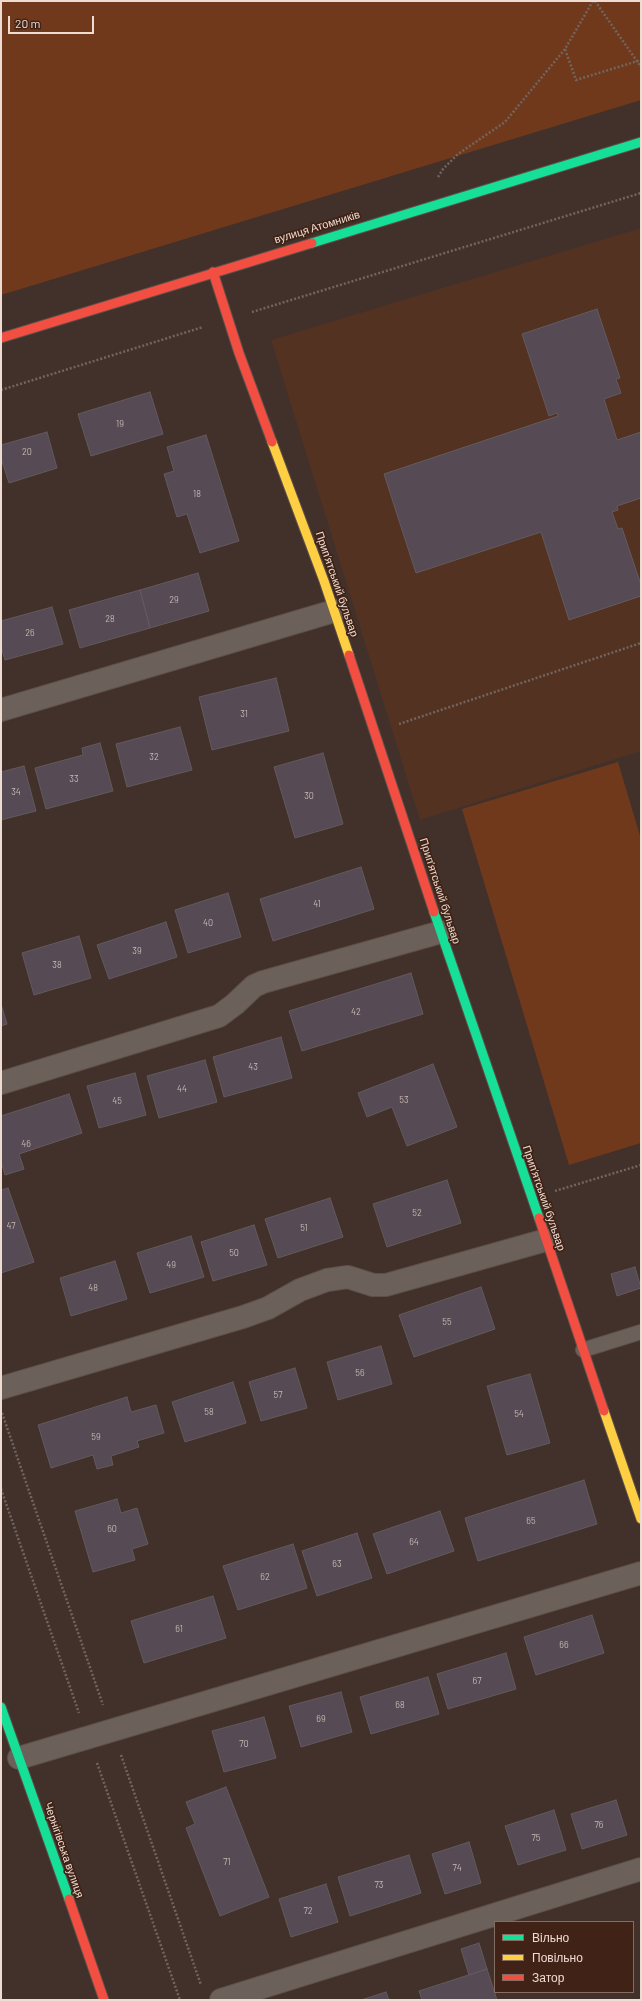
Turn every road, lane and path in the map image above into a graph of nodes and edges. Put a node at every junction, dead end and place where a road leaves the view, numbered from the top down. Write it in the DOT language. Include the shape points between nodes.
graph roads {
  1 [pos="594,1"];
  2 [pos="565,49"];
  3 [pos="641,60"];
  4 [pos="637,61"];
  5 [pos="641,67"];
  6 [pos="641,142"];
  7 [pos="641,193"];
  8 [pos="426,207"];
  9 [pos="213,272"];
  10 [pos="228,320"];
  11 [pos="1,338"];
  12 [pos="1,390"];
  13 [pos="334,611"];
  14 [pos="641,643"];
  15 [pos="1,710"];
  16 [pos="374,732"];
  17 [pos="441,932"];
  18 [pos="1,1083"];
  19 [pos="641,1165"];
  20 [pos="531,1198"];
  21 [pos="546,1240"];
  22 [pos="641,1332"];
  23 [pos="583,1350"];
  24 [pos="1,1388"];
  25 [pos="641,1519"];
  26 [pos="641,1572"];
  27 [pos="1,1707"];
  28 [pos="19,1758"];
  29 [pos="641,1869"];
  30 [pos="104,2000"];
  31 [pos="221,2000"];
  1 -- 2 [label="path"];
  1 -- 4 [label="path"];
  2 -- 4 [label="path" via="576,80"];
  2 -- 8 [label="path" via="505,122 458,154 443,169"];
  3 -- 4 [label="path"];
  4 -- 5 [label="path"];
  6 -- 8 [label="street, вулиця Атомників"];
  7 -- 10 [label="path"];
  8 -- 9 [label="street, вулиця Атомників"];
  9 -- 10 [label="street, Припʼятський бульвар"];
  9 -- 11 [label="street, вулиця Атомників"];
  10 -- 12 [label="path"];
  10 -- 13 [label="street, Припʼятський бульвар"];
  13 -- 15 [label="street"];
  13 -- 16 [label="street, Припʼятський бульвар"];
  14 -- 16 [label="path"];
  16 -- 17 [label="street, Припʼятський бульвар"];
  17 -- 18 [label="street" via="263,982 254,986 219,1016"];
  17 -- 20 [label="street, Припʼятський бульвар"];
  19 -- 20 [label="path"];
  20 -- 21 [label="street, Припʼятський бульвар"];
  21 -- 23 [label="street, Припʼятський бульвар"];
  21 -- 24 [label="street" via="386,1285 374,1285 348,1277 326,1280 243,1317"];
  22 -- 23 [label="lane"];
  23 -- 25 [label="street, Припʼятський бульвар"];
  26 -- 28 [label="street"];
  27 -- 28 [label="street, Чернігівська вулиця"];
  28 -- 30 [label="street, Чернігівська вулиця"];
  29 -- 31 [label="street"];
}
